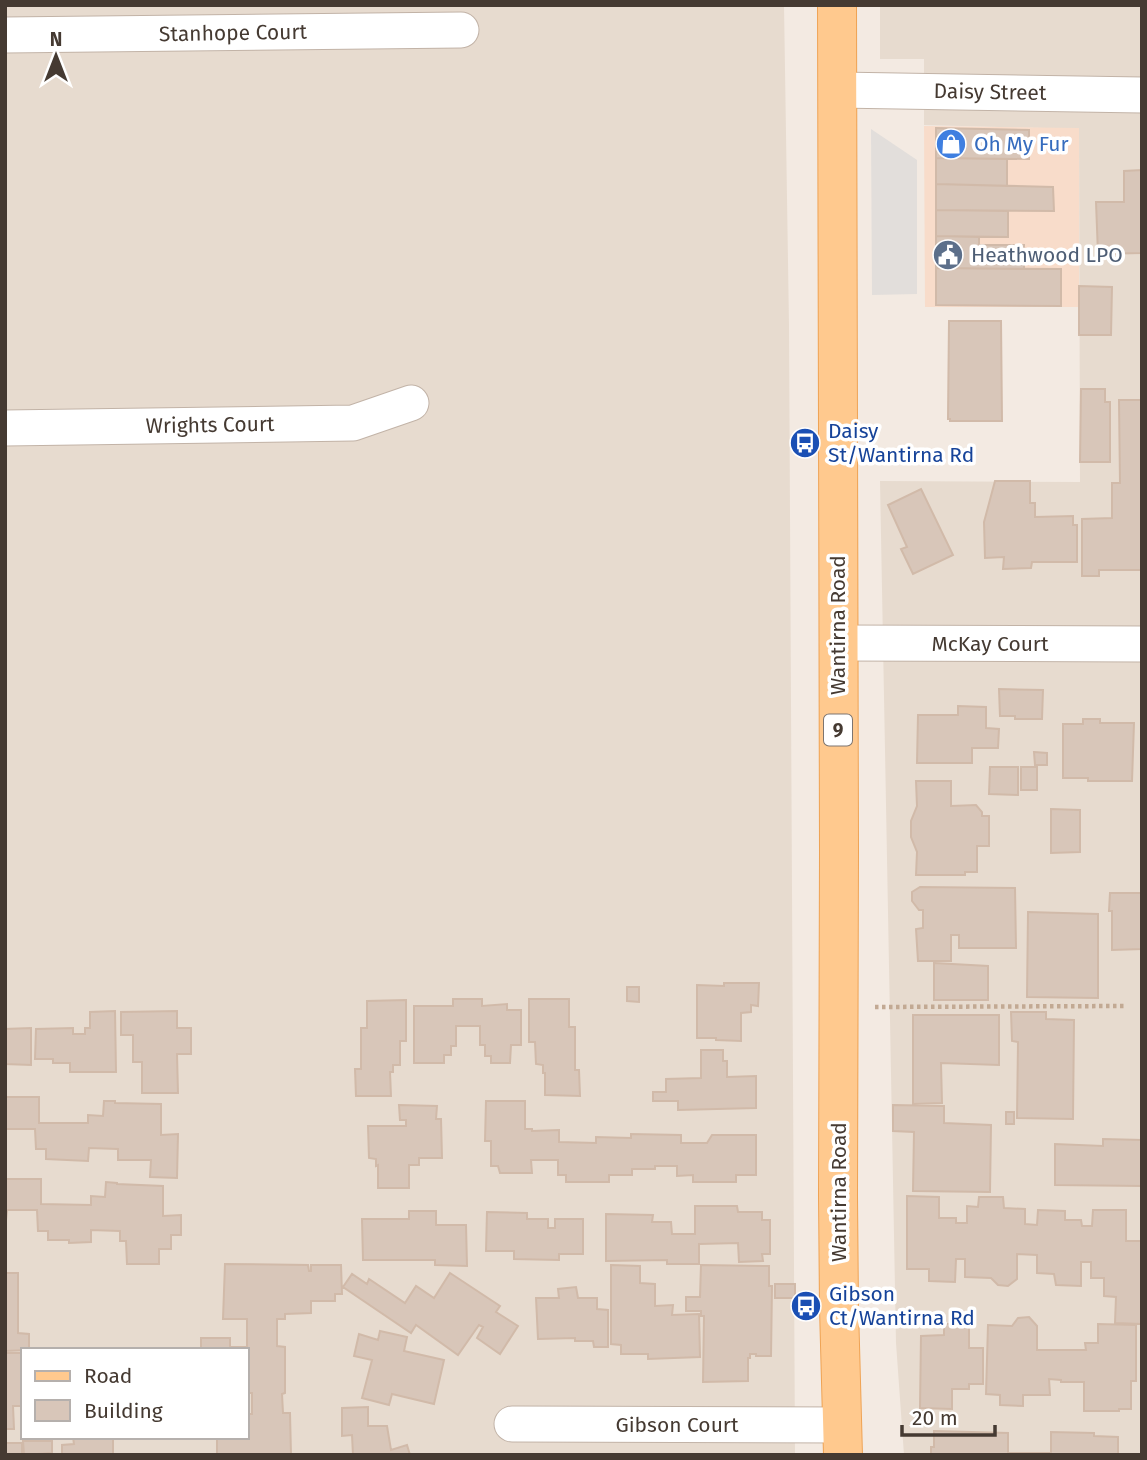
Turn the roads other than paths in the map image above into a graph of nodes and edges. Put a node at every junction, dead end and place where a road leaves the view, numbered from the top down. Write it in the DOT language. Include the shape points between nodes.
graph roads {
  1 [pos="837,5"];
  2 [pos="461,30"];
  3 [pos="5,35"];
  4 [pos="838,90"];
  5 [pos="1142,95"];
  6 [pos="411,403"];
  7 [pos="5,428"];
  8 [pos="838,643"];
  9 [pos="1142,644"];
  10 [pos="512,1424"];
  11 [pos="843,1440"];
  1 -- 4 [label="main road, Wantirna Road / 9"];
  2 -- 3 [label="street, Stanhope Court"];
  4 -- 5 [label="street, Daisy Street"];
  4 -- 8 [label="main road, Wantirna Road / 9"];
  6 -- 7 [label="street, Wrights Court" via="353,423"];
  8 -- 9 [label="street, McKay Court"];
  8 -- 11 [label="main road, Wantirna Road / 9"];
  10 -- 11 [label="street, Gibson Court"];
}
